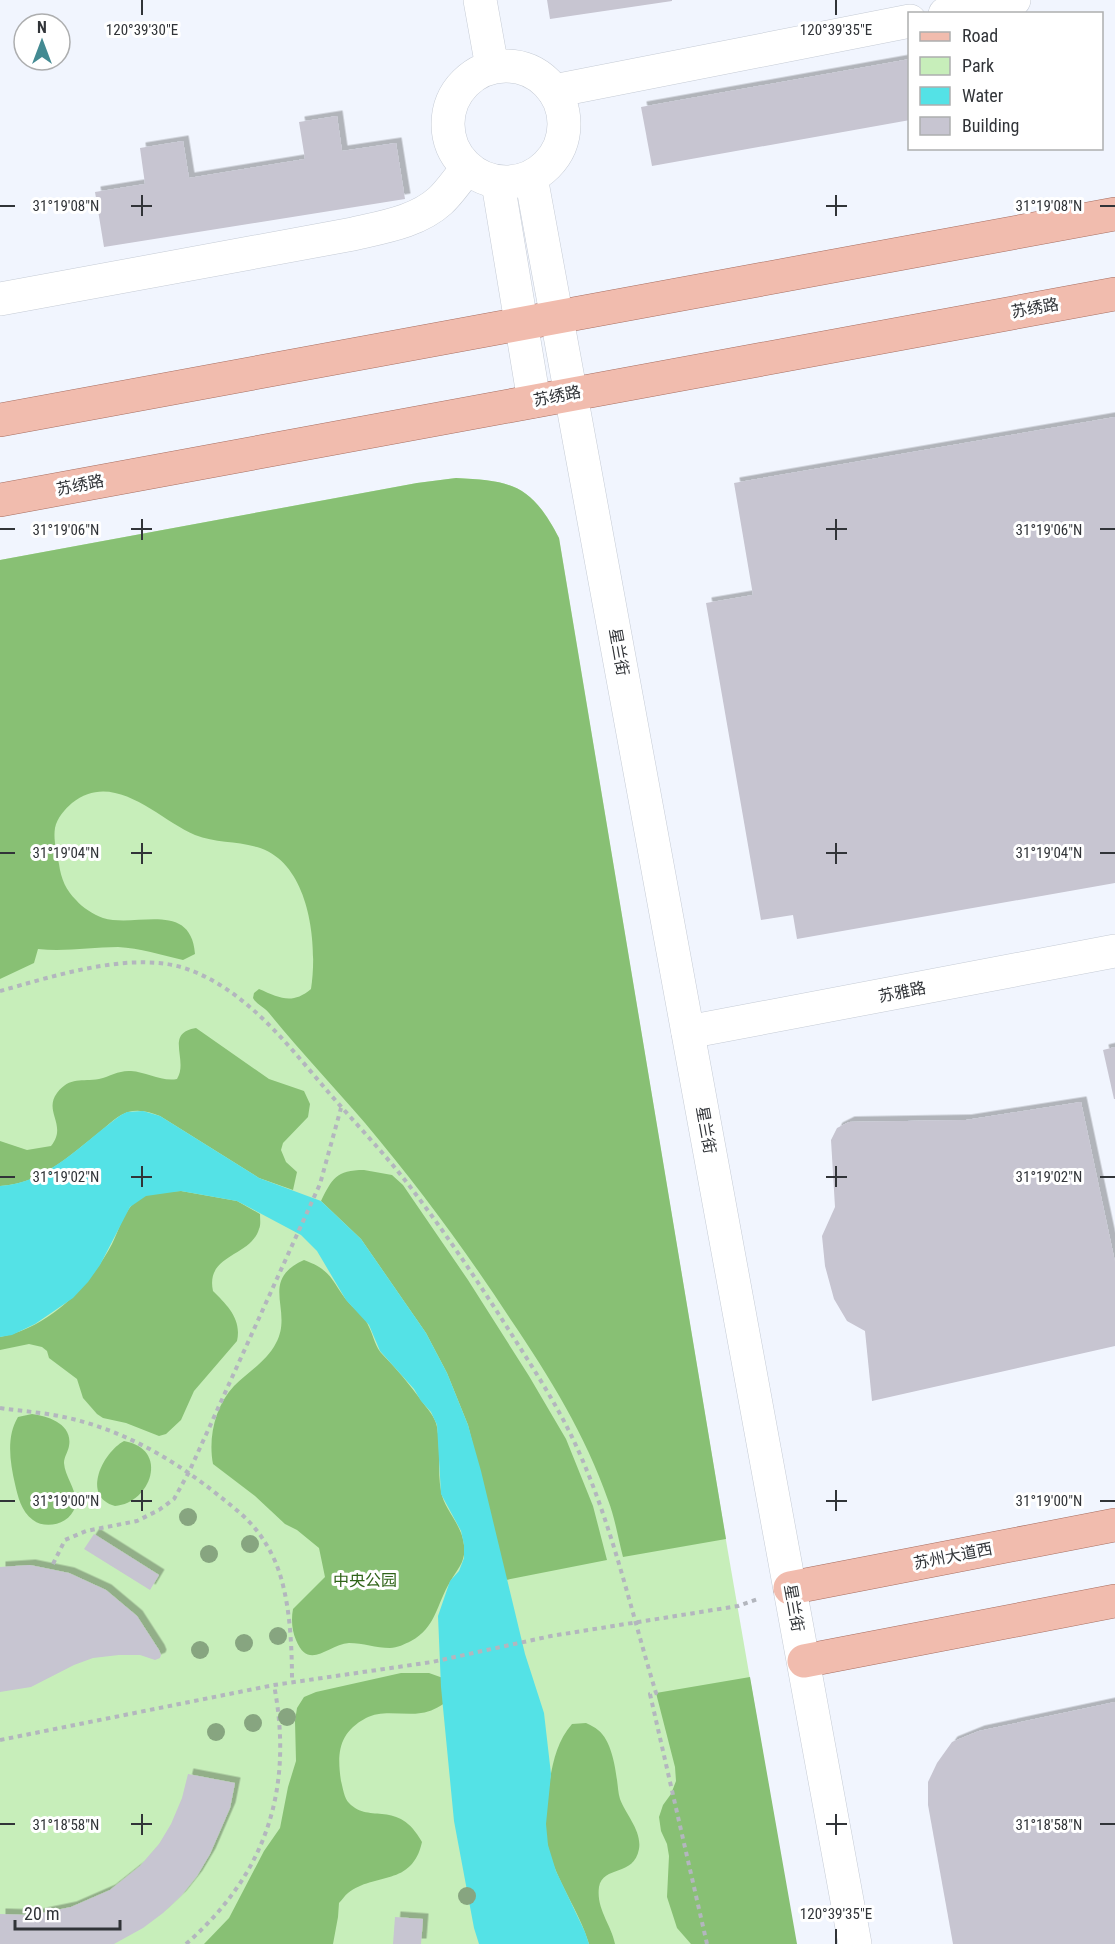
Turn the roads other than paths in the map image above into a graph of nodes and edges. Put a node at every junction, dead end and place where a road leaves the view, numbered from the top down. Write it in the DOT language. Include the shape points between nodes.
graph roads {
  1 [pos="480,0"];
  2 [pos="1014,0"];
  3 [pos="955,12"];
  4 [pos="908,21"];
  5 [pos="492,67"];
  6 [pos="554,91"];
  7 [pos="467,169"];
  8 [pos="531,177"];
  9 [pos="498,183"];
  10 [pos="1115,214"];
  11 [pos="1115,294"];
  12 [pos="0,298"];
  13 [pos="557,317"];
  14 [pos="523,323"];
  15 [pos="571,394"];
  16 [pos="534,401"];
  17 [pos="0,420"];
  18 [pos="0,500"];
  19 [pos="1115,951"];
  20 [pos="688,1032"];
  21 [pos="1115,1525"];
  22 [pos="790,1588"];
  23 [pos="1115,1601"];
  24 [pos="804,1661"];
  25 [pos="855,1944"];
  1 -- 5 [label="street"];
  2 -- 3 [label="street"];
  4 -- 6 [label="street"];
  5 -- 6 [label="street" via="520,67"];
  5 -- 7 [label="street" via="464,83 448,111 450,142"];
  6 -- 8 [label="street" via="564,115 562,140 551,162"];
  7 -- 9 [label="street"];
  7 -- 12 [label="street" via="441,201 397,224"];
  8 -- 9 [label="street"];
  8 -- 13 [label="street, 星兰街"];
  9 -- 14 [label="street"];
  10 -- 13 [label="main road"];
  11 -- 15 [label="main road, 苏绣路"];
  13 -- 14 [label="main road"];
  13 -- 15 [label="street, 星兰街"];
  14 -- 16 [label="street"];
  14 -- 17 [label="main road"];
  15 -- 16 [label="main road, 苏绣路"];
  15 -- 20 [label="street, 星兰街"];
  16 -- 18 [label="main road, 苏绣路"];
  19 -- 20 [label="street, 苏雅路"];
  20 -- 22 [label="street, 星兰街"];
  21 -- 22 [label="main road, 苏州大道西"];
  22 -- 24 [label="street, 星兰街"];
  23 -- 24 [label="main road"];
  24 -- 25 [label="street, 星兰街"];
}
